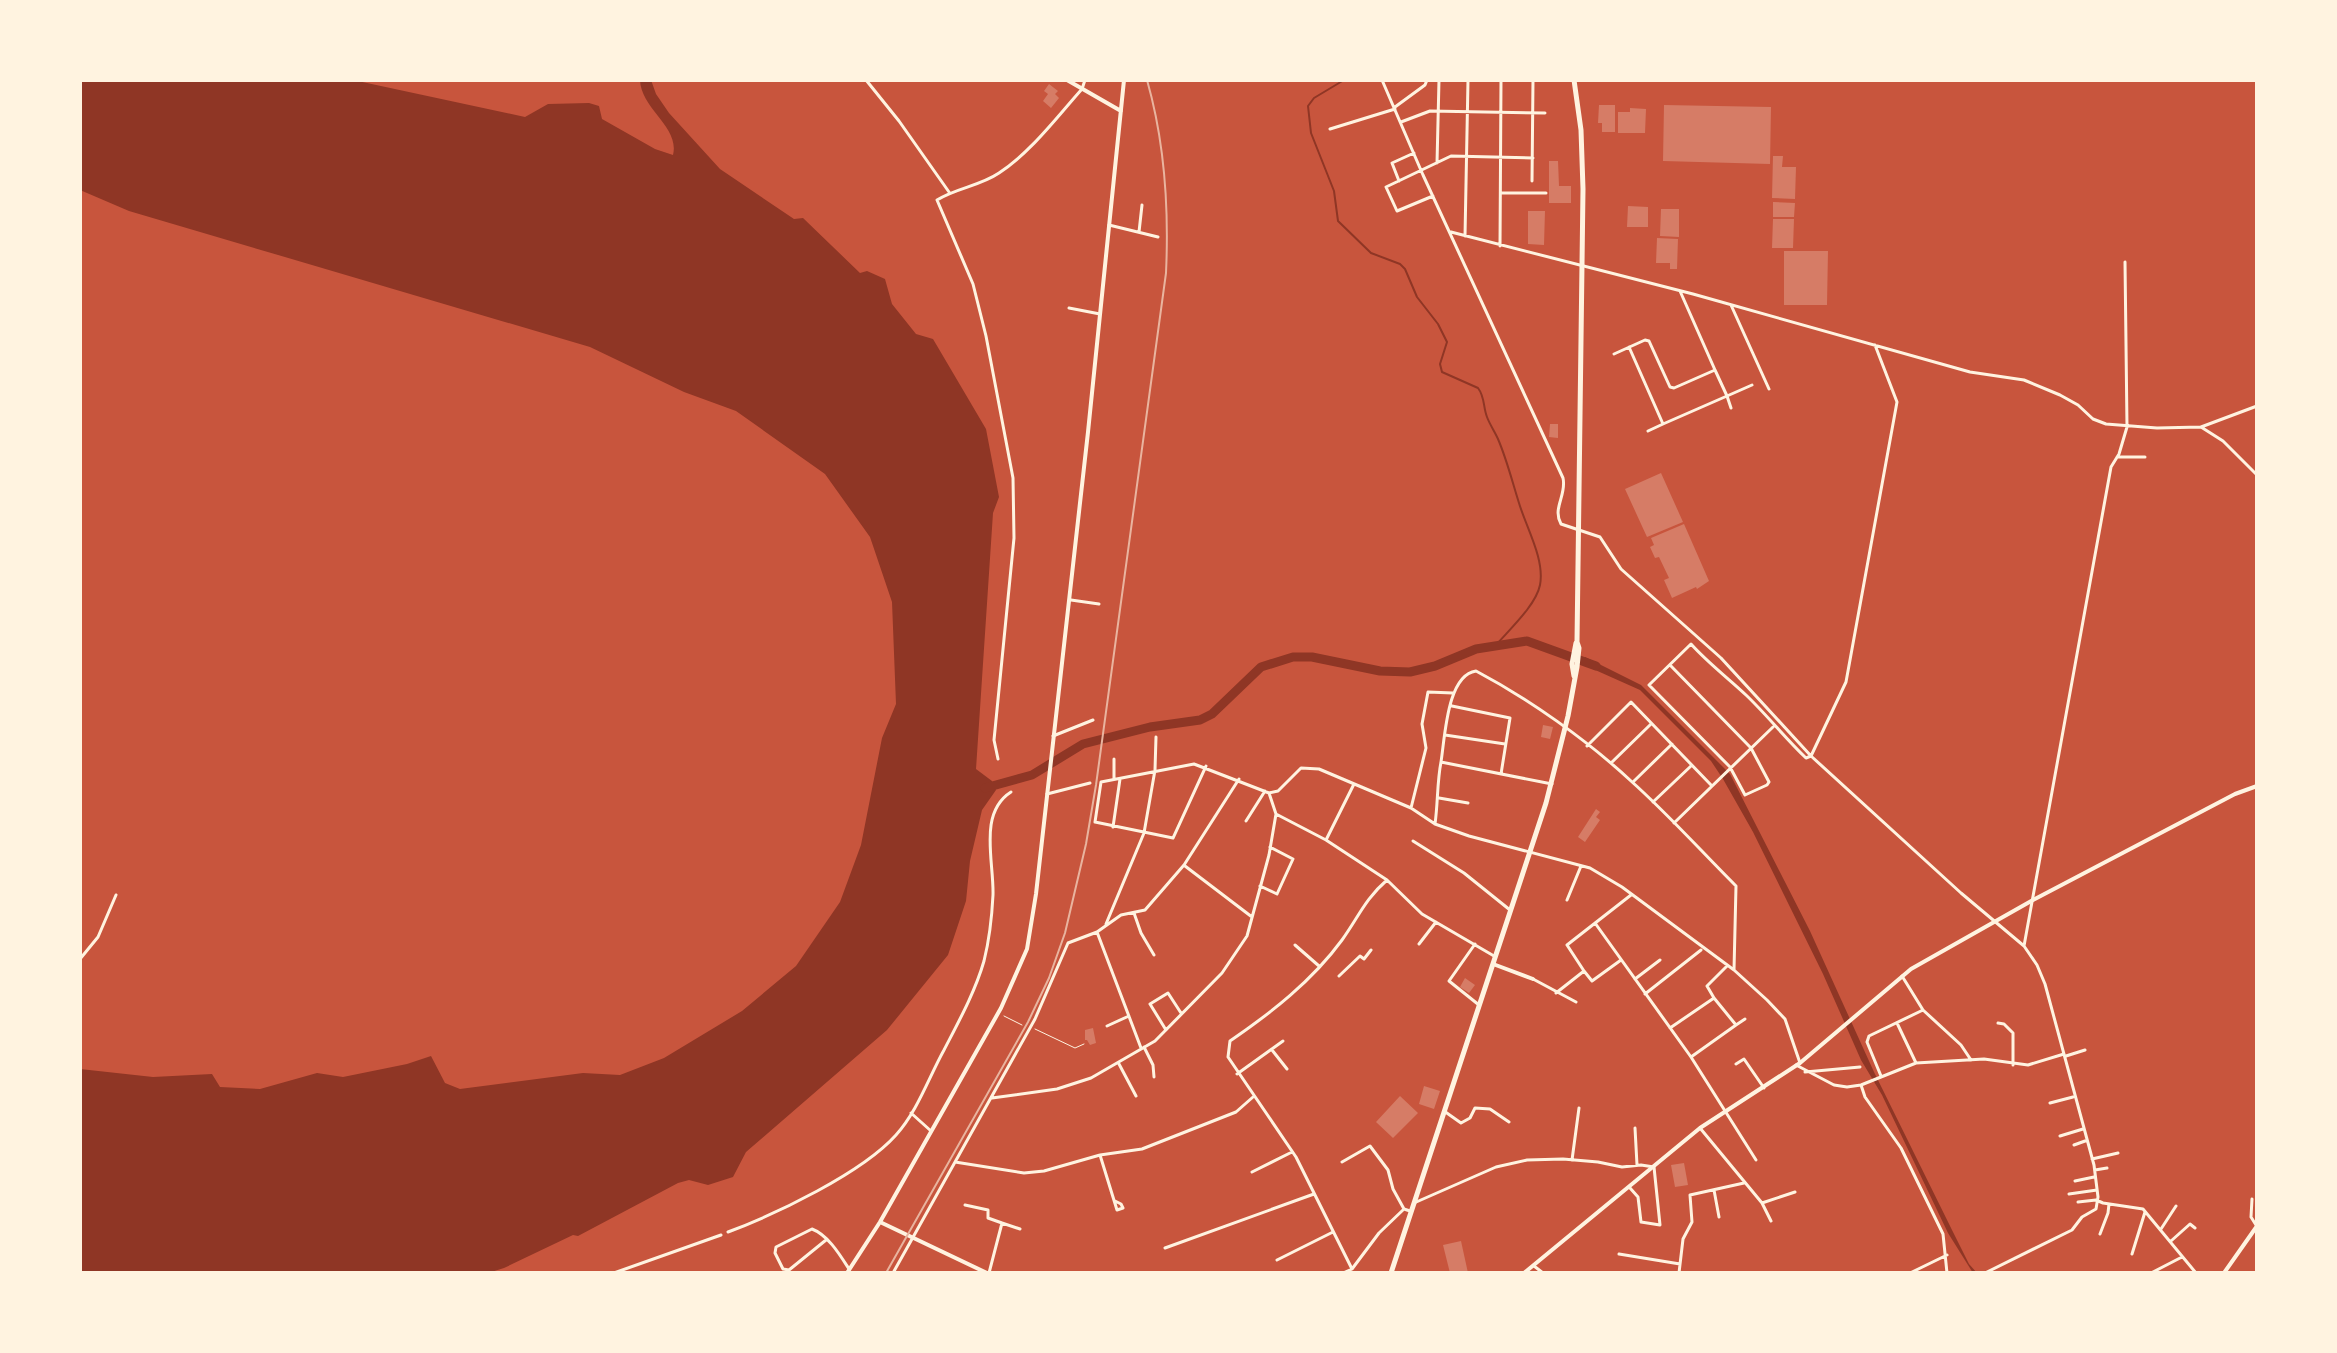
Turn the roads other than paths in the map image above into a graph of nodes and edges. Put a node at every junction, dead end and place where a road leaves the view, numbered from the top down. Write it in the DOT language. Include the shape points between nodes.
graph roads {
  1 [pos="866,80"];
  2 [pos="1067,80"];
  3 [pos="1085,80"];
  4 [pos="1124,80"];
  5 [pos="1427,80"];
  6 [pos="1439,80"];
  7 [pos="1468,80"];
  8 [pos="1501,80"];
  9 [pos="1533,80"];
  10 [pos="1574,80"];
  11 [pos="1384,81"];
  12 [pos="1082,89"];
  13 [pos="1395,108"];
  14 [pos="1121,111"];
  15 [pos="1437,111"];
  16 [pos="1501,111"];
  17 [pos="1468,112"];
  18 [pos="1532,113"];
  19 [pos="1545,113"];
  20 [pos="1401,122"];
  21 [pos="1330,129"];
  22 [pos="1414,153"];
  23 [pos="1467,157"];
  24 [pos="1503,158"];
  25 [pos="1533,158"];
  26 [pos="1437,163"];
  27 [pos="1421,171"];
  28 [pos="1399,181"];
  29 [pos="1532,181"];
  30 [pos="949,192"];
  31 [pos="1502,193"];
  32 [pos="1546,193"];
  33 [pos="1433,196"];
  34 [pos="1142,205"];
  35 [pos="1109,225"];
  36 [pos="1139,232"];
  37 [pos="1451,232"];
  38 [pos="1465,236"];
  39 [pos="1158,237"];
  40 [pos="1500,246"];
  41 [pos="2125,262"];
  42 [pos="1582,267"];
  43 [pos="1680,291"];
  44 [pos="1731,305"];
  45 [pos="1069,308"];
  46 [pos="1100,314"];
  47 [pos="1875,345"];
  48 [pos="1629,347"];
  49 [pos="1614,354"];
  50 [pos="1715,370"];
  51 [pos="1752,385"];
  52 [pos="1769,389"];
  53 [pos="1727,396"];
  54 [pos="2257,406"];
  55 [pos="1731,408"];
  56 [pos="1663,424"];
  57 [pos="2127,427"];
  58 [pos="2201,427"];
  59 [pos="1648,431"];
  60 [pos="2117,457"];
  61 [pos="2145,457"];
  62 [pos="2257,475"];
  63 [pos="1579,529"];
  64 [pos="1068,599"];
  65 [pos="1099,604"];
  66 [pos="1670,665"];
  67 [pos="1453,693"];
  68 [pos="1451,706"];
  69 [pos="1093,720"];
  70 [pos="1651,723"];
  71 [pos="1773,727"];
  72 [pos="1566,728"];
  73 [pos="1445,735"];
  74 [pos="1053,736"];
  75 [pos="1156,737"];
  76 [pos="1505,744"];
  77 [pos="1672,744"];
  78 [pos="1587,746"];
  79 [pos="1751,748"];
  80 [pos="1811,756"];
  81 [pos="998,759"];
  82 [pos="1114,759"];
  83 [pos="1441,762"];
  84 [pos="1611,763"];
  85 [pos="1206,766"];
  86 [pos="1691,766"];
  87 [pos="1729,768"];
  88 [pos="1155,770"];
  89 [pos="1501,774"];
  90 [pos="1120,778"];
  91 [pos="1114,779"];
  92 [pos="1239,779"];
  93 [pos="1633,782"];
  94 [pos="1090,783"];
  95 [pos="1354,784"];
  96 [pos="1552,784"];
  97 [pos="1712,786"];
  98 [pos="2257,786"];
  99 [pos="1011,792"];
  100 [pos="1047,792"];
  101 [pos="1267,792"];
  102 [pos="1439,798"];
  103 [pos="1653,802"];
  104 [pos="1468,803"];
  105 [pos="1411,808"];
  106 [pos="1276,814"];
  107 [pos="1246,821"];
  108 [pos="1674,823"];
  109 [pos="1435,824"];
  110 [pos="1113,827"];
  111 [pos="1144,833"];
  112 [pos="1326,840"];
  113 [pos="1413,841"];
  114 [pos="1270,847"];
  115 [pos="1530,853"];
  116 [pos="1184,865"];
  117 [pos="1581,866"];
  118 [pos="1387,880"];
  119 [pos="1260,886"];
  120 [pos="116,895"];
  121 [pos="1631,895"];
  122 [pos="1567,900"];
  123 [pos="2033,900"];
  124 [pos="1510,910"];
  125 [pos="1134,913"];
  126 [pos="1252,917"];
  127 [pos="1436,921"];
  128 [pos="1994,921"];
  129 [pos="1595,923"];
  130 [pos="1105,926"];
  131 [pos="1097,932"];
  132 [pos="1419,944"];
  133 [pos="1475,944"];
  134 [pos="1295,945"];
  135 [pos="2024,946"];
  136 [pos="1703,949"];
  137 [pos="1371,950"];
  138 [pos="1154,955"];
  139 [pos="80,959"];
  140 [pos="1494,960"];
  141 [pos="1621,960"];
  142 [pos="1660,960"];
  143 [pos="1319,966"];
  144 [pos="1727,966"];
  145 [pos="1734,970"];
  146 [pos="1584,971"];
  147 [pos="1339,976"];
  148 [pos="1902,976"];
  149 [pos="1533,979"];
  150 [pos="1635,979"];
  151 [pos="1556,993"];
  152 [pos="1645,994"];
  153 [pos="1714,998"];
  154 [pos="1576,1002"];
  155 [pos="1479,1005"];
  156 [pos="1923,1010"];
  157 [pos="1182,1015"];
  158 [pos="1129,1016"];
  159 [pos="1745,1019"];
  160 [pos="1897,1023"];
  161 [pos="1998,1023"];
  162 [pos="1736,1025"];
  163 [pos="1107,1026"];
  164 [pos="1670,1028"];
  165 [pos="1166,1030"];
  166 [pos="1283,1041"];
  167 [pos="1143,1047"];
  168 [pos="1272,1050"];
  169 [pos="2085,1050"];
  170 [pos="2065,1055"];
  171 [pos="1691,1057"];
  172 [pos="1971,1060"];
  173 [pos="1118,1062"];
  174 [pos="1916,1063"];
  175 [pos="1736,1064"];
  176 [pos="1798,1064"];
  177 [pos="2013,1065"];
  178 [pos="1860,1067"];
  179 [pos="1287,1069"];
  180 [pos="1805,1072"];
  181 [pos="1237,1074"];
  182 [pos="1881,1076"];
  183 [pos="1154,1077"];
  184 [pos="1861,1085"];
  185 [pos="1764,1088"];
  186 [pos="1136,1096"];
  187 [pos="1253,1097"];
  188 [pos="2075,1097"];
  189 [pos="991,1098"];
  190 [pos="2050,1103"];
  191 [pos="1579,1108"];
  192 [pos="1444,1111"];
  193 [pos="1724,1112"];
  194 [pos="911,1113"];
  195 [pos="1509,1122"];
  196 [pos="1635,1128"];
  197 [pos="1700,1128"];
  198 [pos="2084,1129"];
  199 [pos="931,1131"];
  200 [pos="2060,1136"];
  201 [pos="2087,1141"];
  202 [pos="2074,1145"];
  203 [pos="1292,1152"];
  204 [pos="2118,1153"];
  205 [pos="1100,1155"];
  206 [pos="2092,1159"];
  207 [pos="1572,1160"];
  208 [pos="1756,1160"];
  209 [pos="955,1162"];
  210 [pos="1342,1162"];
  211 [pos="1637,1165"];
  212 [pos="1654,1167"];
  213 [pos="2107,1168"];
  214 [pos="2095,1170"];
  215 [pos="1252,1172"];
  216 [pos="2096,1177"];
  217 [pos="2075,1181"];
  218 [pos="1744,1183"];
  219 [pos="1629,1187"];
  220 [pos="1714,1190"];
  221 [pos="2097,1190"];
  222 [pos="1795,1192"];
  223 [pos="1314,1194"];
  224 [pos="2069,1194"];
  225 [pos="2252,1199"];
  226 [pos="2097,1200"];
  227 [pos="1115,1201"];
  228 [pos="2078,1202"];
  229 [pos="1414,1203"];
  230 [pos="1762,1203"];
  231 [pos="2109,1204"];
  232 [pos="965,1205"];
  233 [pos="2176,1206"];
  234 [pos="1404,1209"];
  235 [pos="1411,1212"];
  236 [pos="2145,1212"];
  237 [pos="1719,1217"];
  238 [pos="1771,1221"];
  239 [pos="880,1222"];
  240 [pos="1002,1223"];
  241 [pos="2257,1226"];
  242 [pos="2195,1228"];
  243 [pos="1020,1229"];
  244 [pos="2161,1229"];
  245 [pos="728,1232"];
  246 [pos="1333,1232"];
  247 [pos="2100,1234"];
  248 [pos="721,1235"];
  249 [pos="912,1239"];
  250 [pos="826,1240"];
  251 [pos="2171,1241"];
  252 [pos="1165,1248"];
  253 [pos="1619,1254"];
  254 [pos="2132,1254"];
  255 [pos="1947,1255"];
  256 [pos="2182,1257"];
  257 [pos="1277,1260"];
  258 [pos="1680,1264"];
  259 [pos="1534,1266"];
  260 [pos="1352,1269"];
  261 [pos="848,1271"];
  262 [pos="614,1273"];
  263 [pos="893,1273"];
  264 [pos="988,1273"];
  265 [pos="1343,1273"];
  266 [pos="1391,1273"];
  267 [pos="1524,1273"];
  268 [pos="1543,1273"];
  269 [pos="1679,1273"];
  270 [pos="1910,1273"];
  271 [pos="1947,1273"];
  272 [pos="1985,1273"];
  273 [pos="2151,1273"];
  274 [pos="2196,1273"];
  275 [pos="2224,1273"];
  1 -- 30 [label="street"];
  2 -- 12 [label="street"];
  3 -- 12 [label="street"];
  4 -- 14 [label="street"];
  5 -- 13 [label="street"];
  6 -- 15 [label="street"];
  7 -- 17 [label="street"];
  8 -- 16 [label="street"];
  9 -- 18 [label="street"];
  10 -- 42 [label="highway" via="1583,157"];
  11 -- 13 [label="street"];
  12 -- 14 [label="street"];
  12 -- 30 [label="street" via="1013,163 997,175"];
  13 -- 20 [label="street"];
  13 -- 21 [label="street"];
  14 -- 35 [label="street"];
  15 -- 17 [label="street"];
  15 -- 20 [label="street"];
  15 -- 26 [label="street"];
  16 -- 17 [label="street"];
  16 -- 18 [label="street"];
  16 -- 24 [label="street"];
  17 -- 23 [label="street"];
  18 -- 19 [label="street"];
  18 -- 25 [label="street"];
  20 -- 22 [label="street"];
  22 -- 27 [label="street"];
  22 -- 28 [label="street" via="1392,163"];
  23 -- 24 [label="street"];
  23 -- 26 [label="street" via="1451,156"];
  23 -- 38 [label="street"];
  24 -- 25 [label="street"];
  24 -- 31 [label="street"];
  25 -- 29 [label="street"];
  26 -- 27 [label="street"];
  27 -- 28 [label="street"];
  27 -- 33 [label="street"];
  28 -- 33 [label="street" via="1386,187 1397,211"];
  30 -- 81 [label="street" via="937,200 938,207 973,284 1013,478 1014,538 994,740"];
  31 -- 32 [label="street"];
  31 -- 40 [label="street"];
  33 -- 37 [label="street"];
  34 -- 36 [label="street"];
  35 -- 36 [label="street"];
  35 -- 46 [label="street"];
  36 -- 39 [label="street"];
  37 -- 38 [label="street"];
  37 -- 63 [label="street" via="1563,478 1558,520"];
  38 -- 40 [label="street"];
  40 -- 42 [label="street"];
  41 -- 57 [label="street"];
  42 -- 43 [label="street"];
  42 -- 63 [label="highway"];
  43 -- 44 [label="street"];
  43 -- 50 [label="street"];
  44 -- 47 [label="street"];
  44 -- 52 [label="street"];
  45 -- 46 [label="street"];
  46 -- 64 [label="street"];
  47 -- 57 [label="street" via="2039,385 2093,419"];
  47 -- 80 [label="street" via="1897,402 1846,682"];
  48 -- 49 [label="street"];
  48 -- 50 [label="street" via="1649,341 1670,387"];
  48 -- 56 [label="street"];
  50 -- 53 [label="street"];
  51 -- 53 [label="street"];
  53 -- 55 [label="street"];
  53 -- 56 [label="street"];
  54 -- 58 [label="street"];
  56 -- 59 [label="street"];
  57 -- 58 [label="street"];
  57 -- 60 [label="street"];
  58 -- 62 [label="street"];
  60 -- 61 [label="street"];
  60 -- 123 [label="street"];
  63 -- 72 [label="highway" via="1577,642"];
  63 -- 80 [label="street" via="1600,537 1616,564 1721,658"];
  64 -- 65 [label="street"];
  64 -- 74 [label="street"];
  66 -- 71 [label="street" via="1691,644"];
  66 -- 79 [label="street"];
  66 -- 87 [label="street" via="1649,685"];
  67 -- 68 [label="street"];
  67 -- 72 [label="street" via="1458,681 1476,671"];
  67 -- 105 [label="street" via="1428,692 1422,724 1426,748"];
  68 -- 73 [label="street"];
  68 -- 76 [label="street" via="1510,718"];
  69 -- 74 [label="street"];
  70 -- 77 [label="street"];
  70 -- 78 [label="street" via="1631,702"];
  70 -- 84 [label="street"];
  71 -- 79 [label="street"];
  71 -- 80 [label="street" via="1806,758"];
  72 -- 78 [label="street"];
  72 -- 96 [label="highway"];
  73 -- 76 [label="street"];
  73 -- 83 [label="street"];
  74 -- 100 [label="street"];
  75 -- 88 [label="street"];
  76 -- 89 [label="street"];
  77 -- 86 [label="street"];
  77 -- 93 [label="street"];
  78 -- 84 [label="street"];
  79 -- 87 [label="street"];
  79 -- 87 [label="street" via="1767,785 1745,795"];
  80 -- 128 [label="street"];
  82 -- 91 [label="street"];
  83 -- 89 [label="street"];
  83 -- 102 [label="street"];
  84 -- 93 [label="street"];
  85 -- 88 [label="street"];
  85 -- 92 [label="street"];
  85 -- 111 [label="street" via="1173,838"];
  86 -- 97 [label="street"];
  86 -- 103 [label="street"];
  87 -- 97 [label="street"];
  88 -- 90 [label="street"];
  88 -- 111 [label="street"];
  89 -- 96 [label="street"];
  90 -- 91 [label="street"];
  90 -- 110 [label="street"];
  91 -- 110 [label="street" via="1101,782 1095,822"];
  92 -- 101 [label="street"];
  92 -- 116 [label="street"];
  93 -- 103 [label="street"];
  94 -- 100 [label="street"];
  95 -- 101 [label="street" via="1309,767 1301,768 1278,791"];
  95 -- 105 [label="street"];
  95 -- 112 [label="street"];
  96 -- 115 [label="highway"];
  97 -- 108 [label="street"];
  98 -- 123 [label="street"];
  99 -- 194 [label="street" via="998,803 992,829 993,895 984,960 968,1004"];
  100 -- 199 [label="street" via="1027,949 999,1013"];
  101 -- 106 [label="street"];
  101 -- 107 [label="street"];
  102 -- 104 [label="street"];
  102 -- 109 [label="street"];
  103 -- 108 [label="street"];
  105 -- 109 [label="street"];
  106 -- 112 [label="street"];
  106 -- 114 [label="street"];
  108 -- 145 [label="street" via="1736,886"];
  109 -- 115 [label="street"];
  110 -- 111 [label="street"];
  111 -- 130 [label="street"];
  112 -- 118 [label="street"];
  113 -- 124 [label="street"];
  114 -- 119 [label="street"];
  114 -- 119 [label="street" via="1293,859 1277,894"];
  115 -- 117 [label="street"];
  115 -- 124 [label="highway"];
  116 -- 125 [label="street" via="1145,910"];
  116 -- 126 [label="street"];
  117 -- 121 [label="street"];
  117 -- 122 [label="street"];
  118 -- 127 [label="street"];
  118 -- 143 [label="street"];
  119 -- 126 [label="street"];
  120 -- 139 [label="street" via="98,937"];
  121 -- 129 [label="street"];
  121 -- 136 [label="street"];
  123 -- 128 [label="street"];
  123 -- 135 [label="street"];
  124 -- 140 [label="highway"];
  125 -- 130 [label="street"];
  125 -- 138 [label="street"];
  126 -- 157 [label="street" via="1240,950"];
  127 -- 132 [label="street"];
  127 -- 133 [label="street"];
  128 -- 135 [label="street"];
  128 -- 148 [label="street"];
  129 -- 141 [label="street"];
  129 -- 146 [label="street" via="1567,945"];
  130 -- 131 [label="street"];
  131 -- 158 [label="street"];
  131 -- 189 [label="street" via="1068,943 1031,1027"];
  133 -- 140 [label="street"];
  133 -- 155 [label="street" via="1449,981"];
  134 -- 143 [label="street"];
  135 -- 170 [label="street" via="2045,984"];
  136 -- 144 [label="street"];
  136 -- 152 [label="street"];
  137 -- 147 [label="street"];
  140 -- 149 [label="street"];
  140 -- 155 [label="highway"];
  141 -- 146 [label="street" via="1592,981"];
  141 -- 150 [label="street"];
  142 -- 150 [label="street"];
  143 -- 181 [label="street" via="1230,1041 1228,1057"];
  144 -- 145 [label="street"];
  144 -- 153 [label="street" via="1707,986"];
  145 -- 176 [label="street" via="1785,1019"];
  146 -- 151 [label="street"];
  148 -- 156 [label="street"];
  148 -- 176 [label="street"];
  149 -- 151 [label="street"];
  150 -- 152 [label="street"];
  151 -- 154 [label="street"];
  152 -- 164 [label="street"];
  153 -- 162 [label="street"];
  153 -- 164 [label="street"];
  155 -- 192 [label="highway"];
  156 -- 160 [label="street"];
  156 -- 172 [label="street"];
  157 -- 165 [label="street"];
  157 -- 165 [label="street" via="1168,993 1150,1004"];
  158 -- 163 [label="street"];
  158 -- 167 [label="street"];
  159 -- 162 [label="street"];
  160 -- 174 [label="street"];
  160 -- 182 [label="street" via="1867,1042"];
  161 -- 177 [label="street" via="2013,1033"];
  162 -- 171 [label="street"];
  164 -- 171 [label="street"];
  165 -- 167 [label="street"];
  166 -- 168 [label="street"];
  167 -- 173 [label="street"];
  167 -- 183 [label="street"];
  168 -- 179 [label="street"];
  168 -- 181 [label="street"];
  169 -- 170 [label="street"];
  170 -- 177 [label="street"];
  170 -- 188 [label="street"];
  171 -- 193 [label="street"];
  172 -- 174 [label="street"];
  172 -- 177 [label="street"];
  173 -- 186 [label="street"];
  173 -- 189 [label="street" via="1057,1089"];
  174 -- 182 [label="street"];
  175 -- 185 [label="street" via="1744,1059"];
  176 -- 180 [label="street"];
  176 -- 185 [label="street"];
  178 -- 180 [label="street"];
  180 -- 184 [label="street" via="1834,1085"];
  181 -- 187 [label="street"];
  182 -- 184 [label="street"];
  184 -- 255 [label="street" via="1901,1148 1943,1234"];
  185 -- 193 [label="street"];
  187 -- 203 [label="street"];
  187 -- 205 [label="street" via="1223,1118 1142,1149"];
  188 -- 190 [label="street"];
  188 -- 198 [label="street"];
  189 -- 209 [label="street"];
  191 -- 207 [label="street"];
  192 -- 195 [label="street" via="1461,1123 1475,1108 1490,1109"];
  192 -- 229 [label="highway"];
  193 -- 197 [label="street"];
  193 -- 208 [label="street"];
  194 -- 199 [label="street"];
  194 -- 245 [label="street" via="879,1151 830,1184"];
  196 -- 211 [label="street"];
  197 -- 212 [label="street"];
  197 -- 218 [label="street"];
  198 -- 200 [label="street"];
  198 -- 201 [label="street"];
  199 -- 239 [label="street"];
  201 -- 202 [label="street"];
  201 -- 206 [label="street"];
  203 -- 215 [label="street"];
  203 -- 223 [label="street"];
  204 -- 206 [label="street"];
  205 -- 209 [label="street" via="1024,1173"];
  205 -- 227 [label="street"];
  206 -- 214 [label="street"];
  207 -- 211 [label="street"];
  207 -- 229 [label="street" via="1512,1162"];
  209 -- 249 [label="street"];
  210 -- 234 [label="street" via="1370,1146 1388,1170"];
  211 -- 212 [label="street"];
  212 -- 219 [label="street"];
  212 -- 219 [label="street" via="1660,1225 1641,1222 1638,1197"];
  213 -- 214 [label="street"];
  214 -- 216 [label="street"];
  216 -- 217 [label="street"];
  216 -- 221 [label="street"];
  218 -- 220 [label="street"];
  218 -- 230 [label="street"];
  219 -- 259 [label="street"];
  220 -- 237 [label="street"];
  220 -- 258 [label="street" via="1690,1195 1692,1222"];
  221 -- 224 [label="street"];
  221 -- 226 [label="street"];
  222 -- 230 [label="street"];
  223 -- 246 [label="street"];
  223 -- 252 [label="street"];
  225 -- 241 [label="street" via="2251,1217"];
  226 -- 228 [label="street"];
  226 -- 231 [label="street"];
  226 -- 272 [label="street" via="2096,1209 2072,1230"];
  229 -- 235 [label="highway"];
  230 -- 238 [label="street"];
  231 -- 236 [label="street"];
  231 -- 247 [label="street"];
  232 -- 240 [label="street" via="988,1210 988,1218"];
  233 -- 244 [label="street"];
  234 -- 235 [label="street"];
  234 -- 260 [label="street"];
  235 -- 266 [label="highway"];
  236 -- 244 [label="street"];
  236 -- 254 [label="street"];
  239 -- 249 [label="street"];
  239 -- 261 [label="street"];
  240 -- 243 [label="street"];
  240 -- 264 [label="street"];
  241 -- 275 [label="street"];
  242 -- 251 [label="street" via="2190,1224"];
  244 -- 251 [label="street"];
  246 -- 257 [label="street"];
  246 -- 260 [label="street"];
  248 -- 262 [label="street"];
  249 -- 263 [label="street"];
  249 -- 264 [label="street"];
  250 -- 250 [label="street" via="812,1229 776,1247 775,1253 789,1270"];
  250 -- 261 [label="street"];
  251 -- 256 [label="street"];
  253 -- 258 [label="street"];
  255 -- 270 [label="street"];
  255 -- 271 [label="street"];
  256 -- 273 [label="street"];
  256 -- 274 [label="street"];
  258 -- 269 [label="street"];
  259 -- 267 [label="street"];
  259 -- 268 [label="street"];
  260 -- 265 [label="street"];
}
